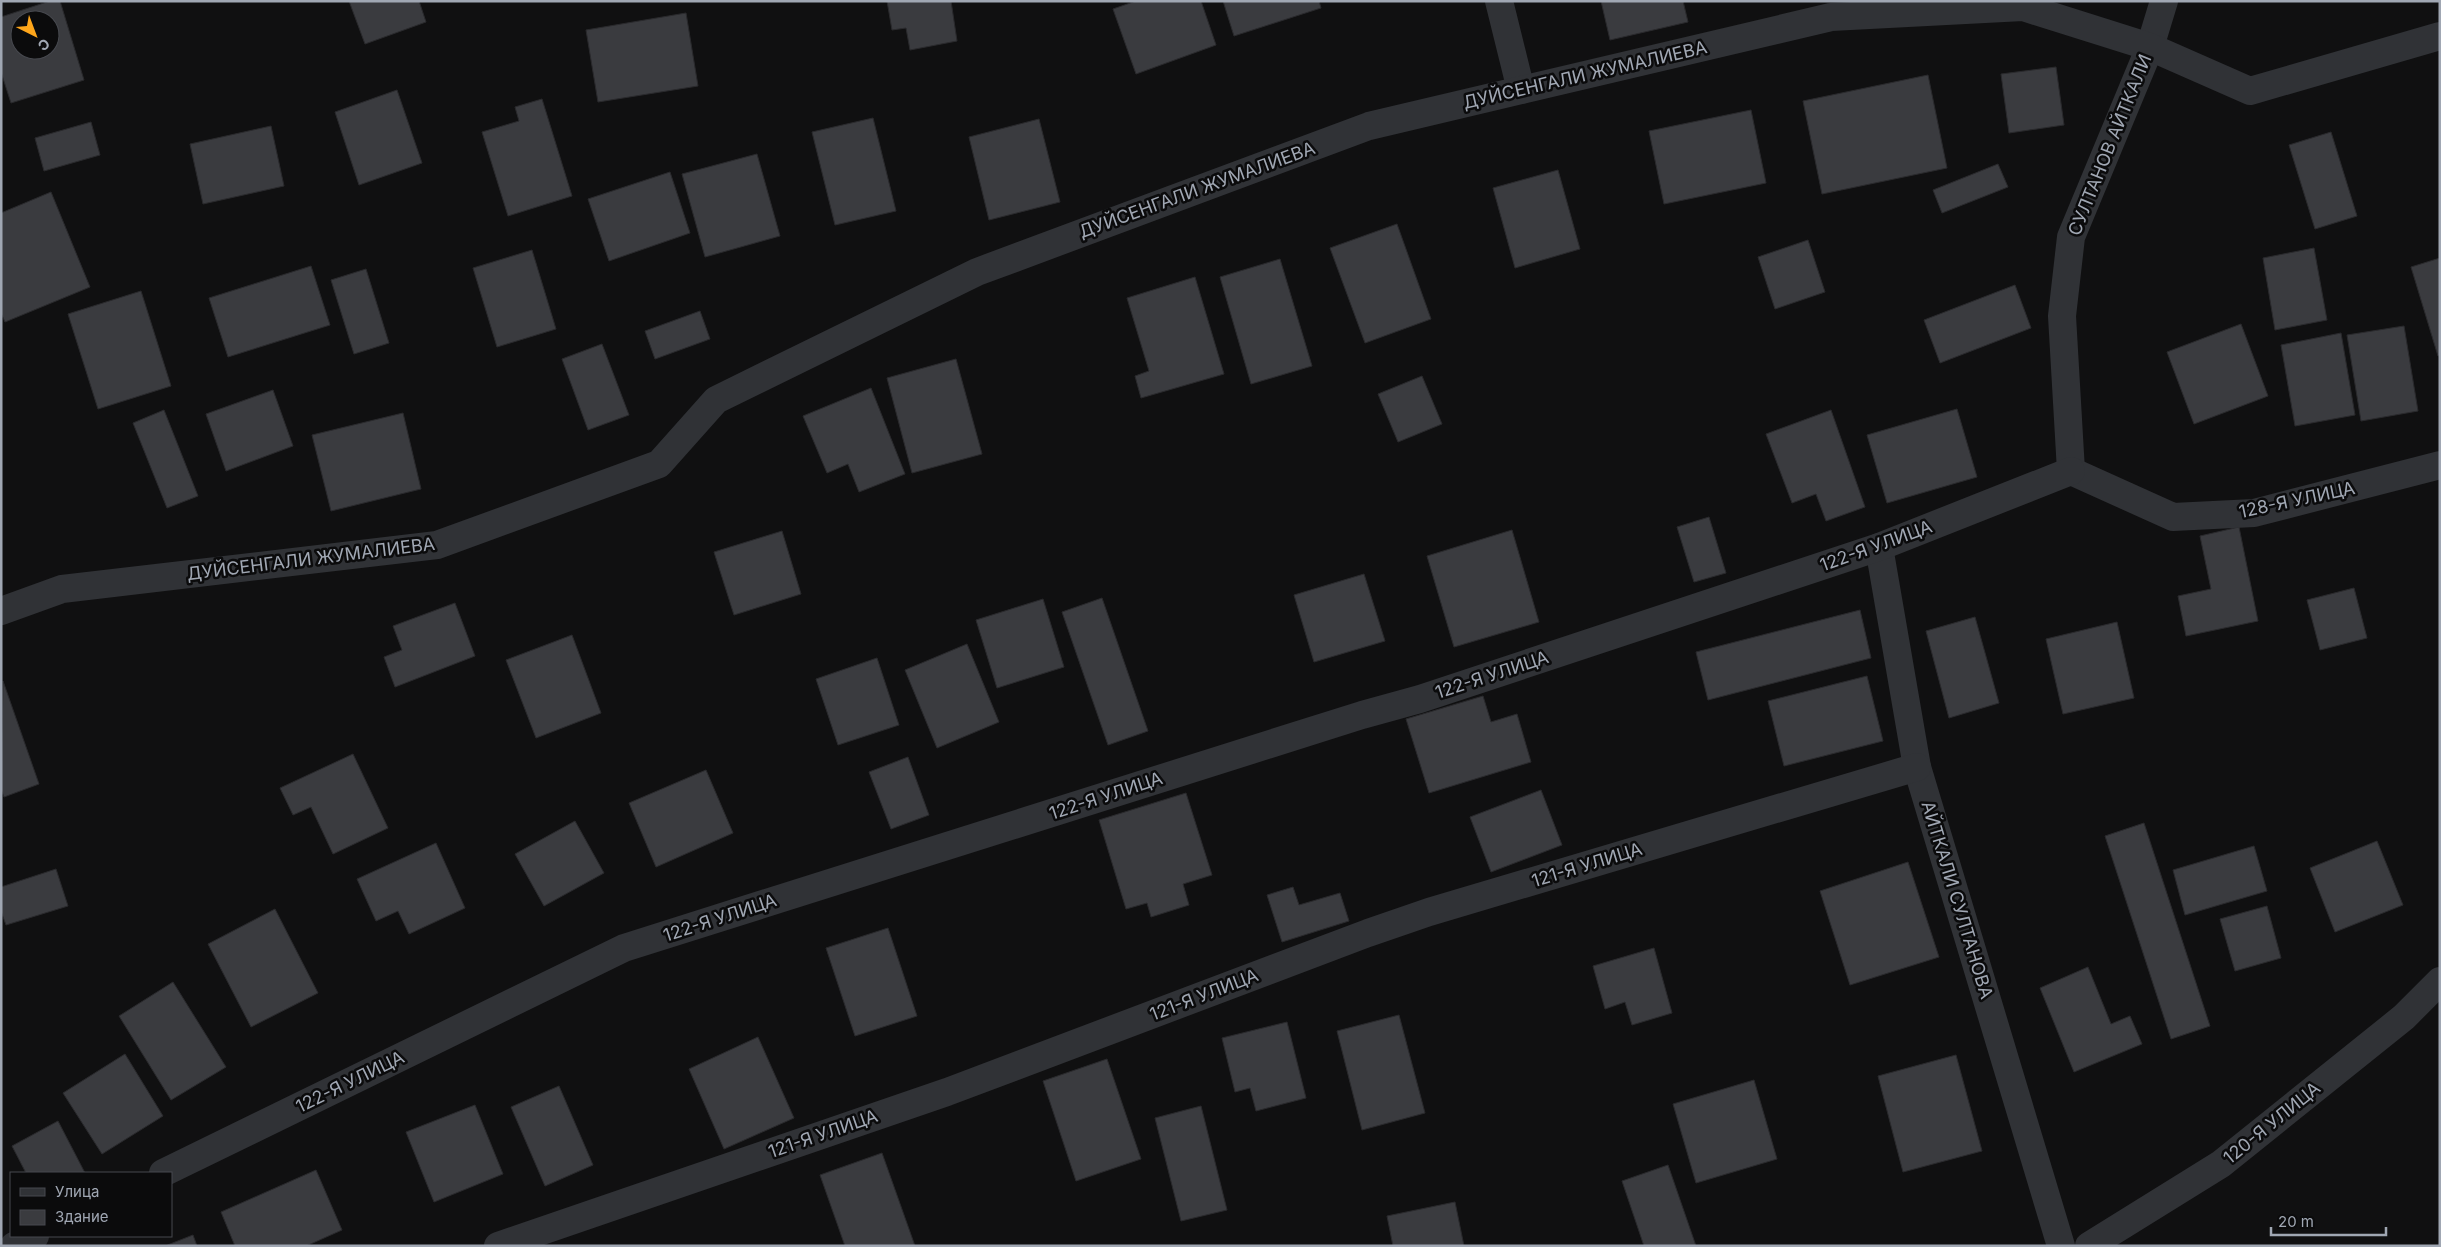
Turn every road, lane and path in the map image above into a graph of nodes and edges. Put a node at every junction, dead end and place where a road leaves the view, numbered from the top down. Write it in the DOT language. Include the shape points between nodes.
graph roads {
  1 [pos="1500,1"];
  2 [pos="2164,1"];
  3 [pos="2440,36"];
  4 [pos="2150,47"];
  5 [pos="1520,90"];
  6 [pos="2440,465"];
  7 [pos="2071,471"];
  8 [pos="1879,547"];
  9 [pos="1,611"];
  10 [pos="1917,767"];
  11 [pos="2440,981"];
  12 [pos="165,1172"];
  13 [pos="33,1237"];
  14 [pos="14,1246"];
  15 [pos="498,1246"];
  16 [pos="2061,1246"];
  17 [pos="2089,1246"];
  1 -- 5 [label="street"];
  2 -- 4 [label="street, СУЛТАНОВ АЙТКАЛИ"];
  3 -- 4 [label="street, ДУЙСЕНГАЛИ ЖУМАЛИЕВА" via="2250,91"];
  4 -- 5 [label="street, ДУЙСЕНГАЛИ ЖУМАЛИЕВА" via="2023,7 1831,17"];
  4 -- 7 [label="street, СУЛТАНОВ АЙТКАЛИ" via="2071,237 2062,316"];
  5 -- 9 [label="street, ДУЙСЕНГАЛИ ЖУМАЛИЕВА" via="1368,126 977,272 716,400 659,464 437,545 62,589"];
  6 -- 7 [label="street, 128-Я УЛИЦА" via="2254,513 2173,518"];
  7 -- 8 [label="street, 122-Я УЛИЦА"];
  8 -- 10 [label="street, АЙТКАЛИ СУЛТАНОВА"];
  8 -- 12 [label="street, 122-Я УЛИЦА" via="1420,699 624,948"];
  10 -- 15 [label="street, 121-Я УЛИЦА" via="1429,912 947,1092"];
  10 -- 16 [label="street, АЙТКАЛИ СУЛТАНОВА"];
  11 -- 17 [label="street, 120-Я УЛИЦА" via="2404,1017 2221,1164"];
  13 -- 14 [label="street"];
}
